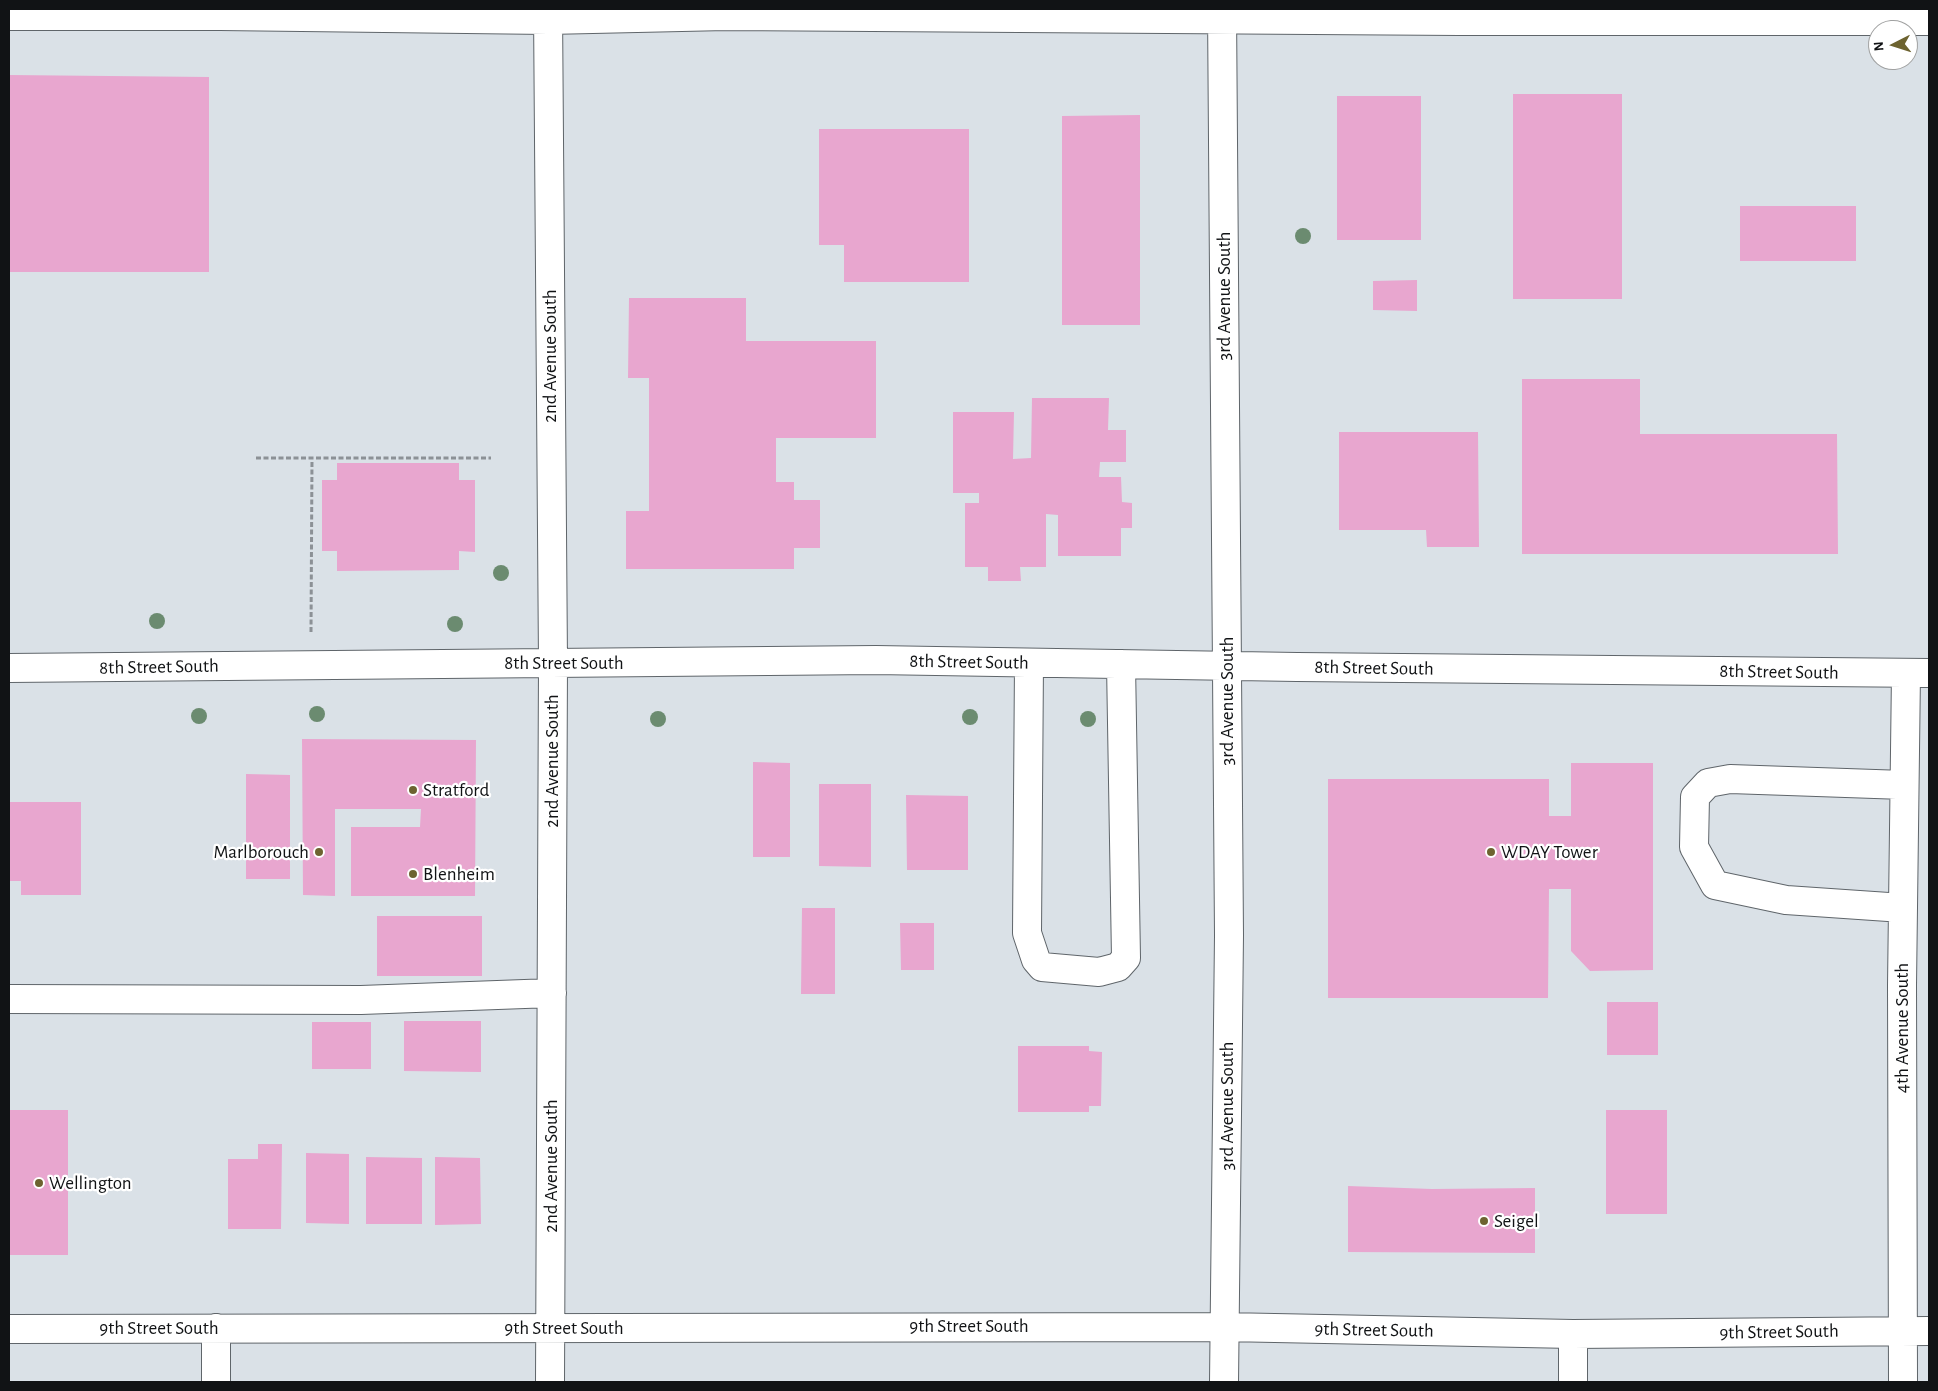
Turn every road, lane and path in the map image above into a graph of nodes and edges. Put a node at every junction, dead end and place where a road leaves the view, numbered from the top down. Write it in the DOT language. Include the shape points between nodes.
graph roads {
  1 [pos="548,14"];
  2 [pos="1222,14"];
  3 [pos="9,16"];
  4 [pos="1929,21"];
  5 [pos="256,458"];
  6 [pos="312,458"];
  7 [pos="491,458"];
  8 [pos="553,663"];
  9 [pos="1029,663"];
  10 [pos="1121,664"];
  11 [pos="311,666"];
  12 [pos="1227,666"];
  13 [pos="9,668"];
  14 [pos="1918,673"];
  15 [pos="1904,785"];
  16 [pos="1903,908"];
  17 [pos="552,993"];
  18 [pos="9,1000"];
  19 [pos="1225,1327"];
  20 [pos="216,1328"];
  21 [pos="551,1328"];
  22 [pos="9,1329"];
  23 [pos="1916,1331"];
  24 [pos="1573,1334"];
  25 [pos="216,1382"];
  26 [pos="550,1382"];
  27 [pos="1224,1382"];
  28 [pos="1573,1382"];
  29 [pos="1903,1382"];
  1 -- 2 [label="street"];
  1 -- 3 [label="street"];
  1 -- 8 [label="street, 2nd Avenue South"];
  2 -- 4 [label="street"];
  2 -- 12 [label="street, 3rd Avenue South"];
  5 -- 6 [label="path"];
  6 -- 7 [label="path"];
  6 -- 11 [label="path"];
  8 -- 9 [label="street, 8th Street South" via="876,660"];
  8 -- 11 [label="street, 8th Street South"];
  8 -- 17 [label="street, 2nd Avenue South"];
  9 -- 10 [label="street, 8th Street South"];
  9 -- 10 [label="street" via="1027,933 1036,960 1042,967 1099,972 1118,966 1126,958"];
  10 -- 12 [label="street, 8th Street South"];
  11 -- 13 [label="street, 8th Street South"];
  12 -- 14 [label="street, 8th Street South"];
  12 -- 19 [label="street, 3rd Avenue South" via="1229,935"];
  14 -- 15 [label="street, 4th Avenue South"];
  15 -- 16 [label="street, 4th Avenue South"];
  15 -- 16 [label="street" via="1730,779 1708,782 1695,797 1694,847 1715,885 1786,900"];
  16 -- 23 [label="street, 4th Avenue South"];
  17 -- 18 [label="street" via="362,1000"];
  17 -- 21 [label="street, 2nd Avenue South"];
  19 -- 21 [label="street, 9th Street South"];
  19 -- 24 [label="street, 9th Street South"];
  19 -- 27 [label="street, 3rd Avenue South"];
  20 -- 21 [label="street, 9th Street South"];
  20 -- 22 [label="street, 9th Street South"];
  20 -- 25 [label="street"];
  21 -- 26 [label="street, 2nd Avenue South"];
  23 -- 24 [label="street, 9th Street South"];
  23 -- 29 [label="street, 4th Avenue South"];
  24 -- 28 [label="street"];
}
